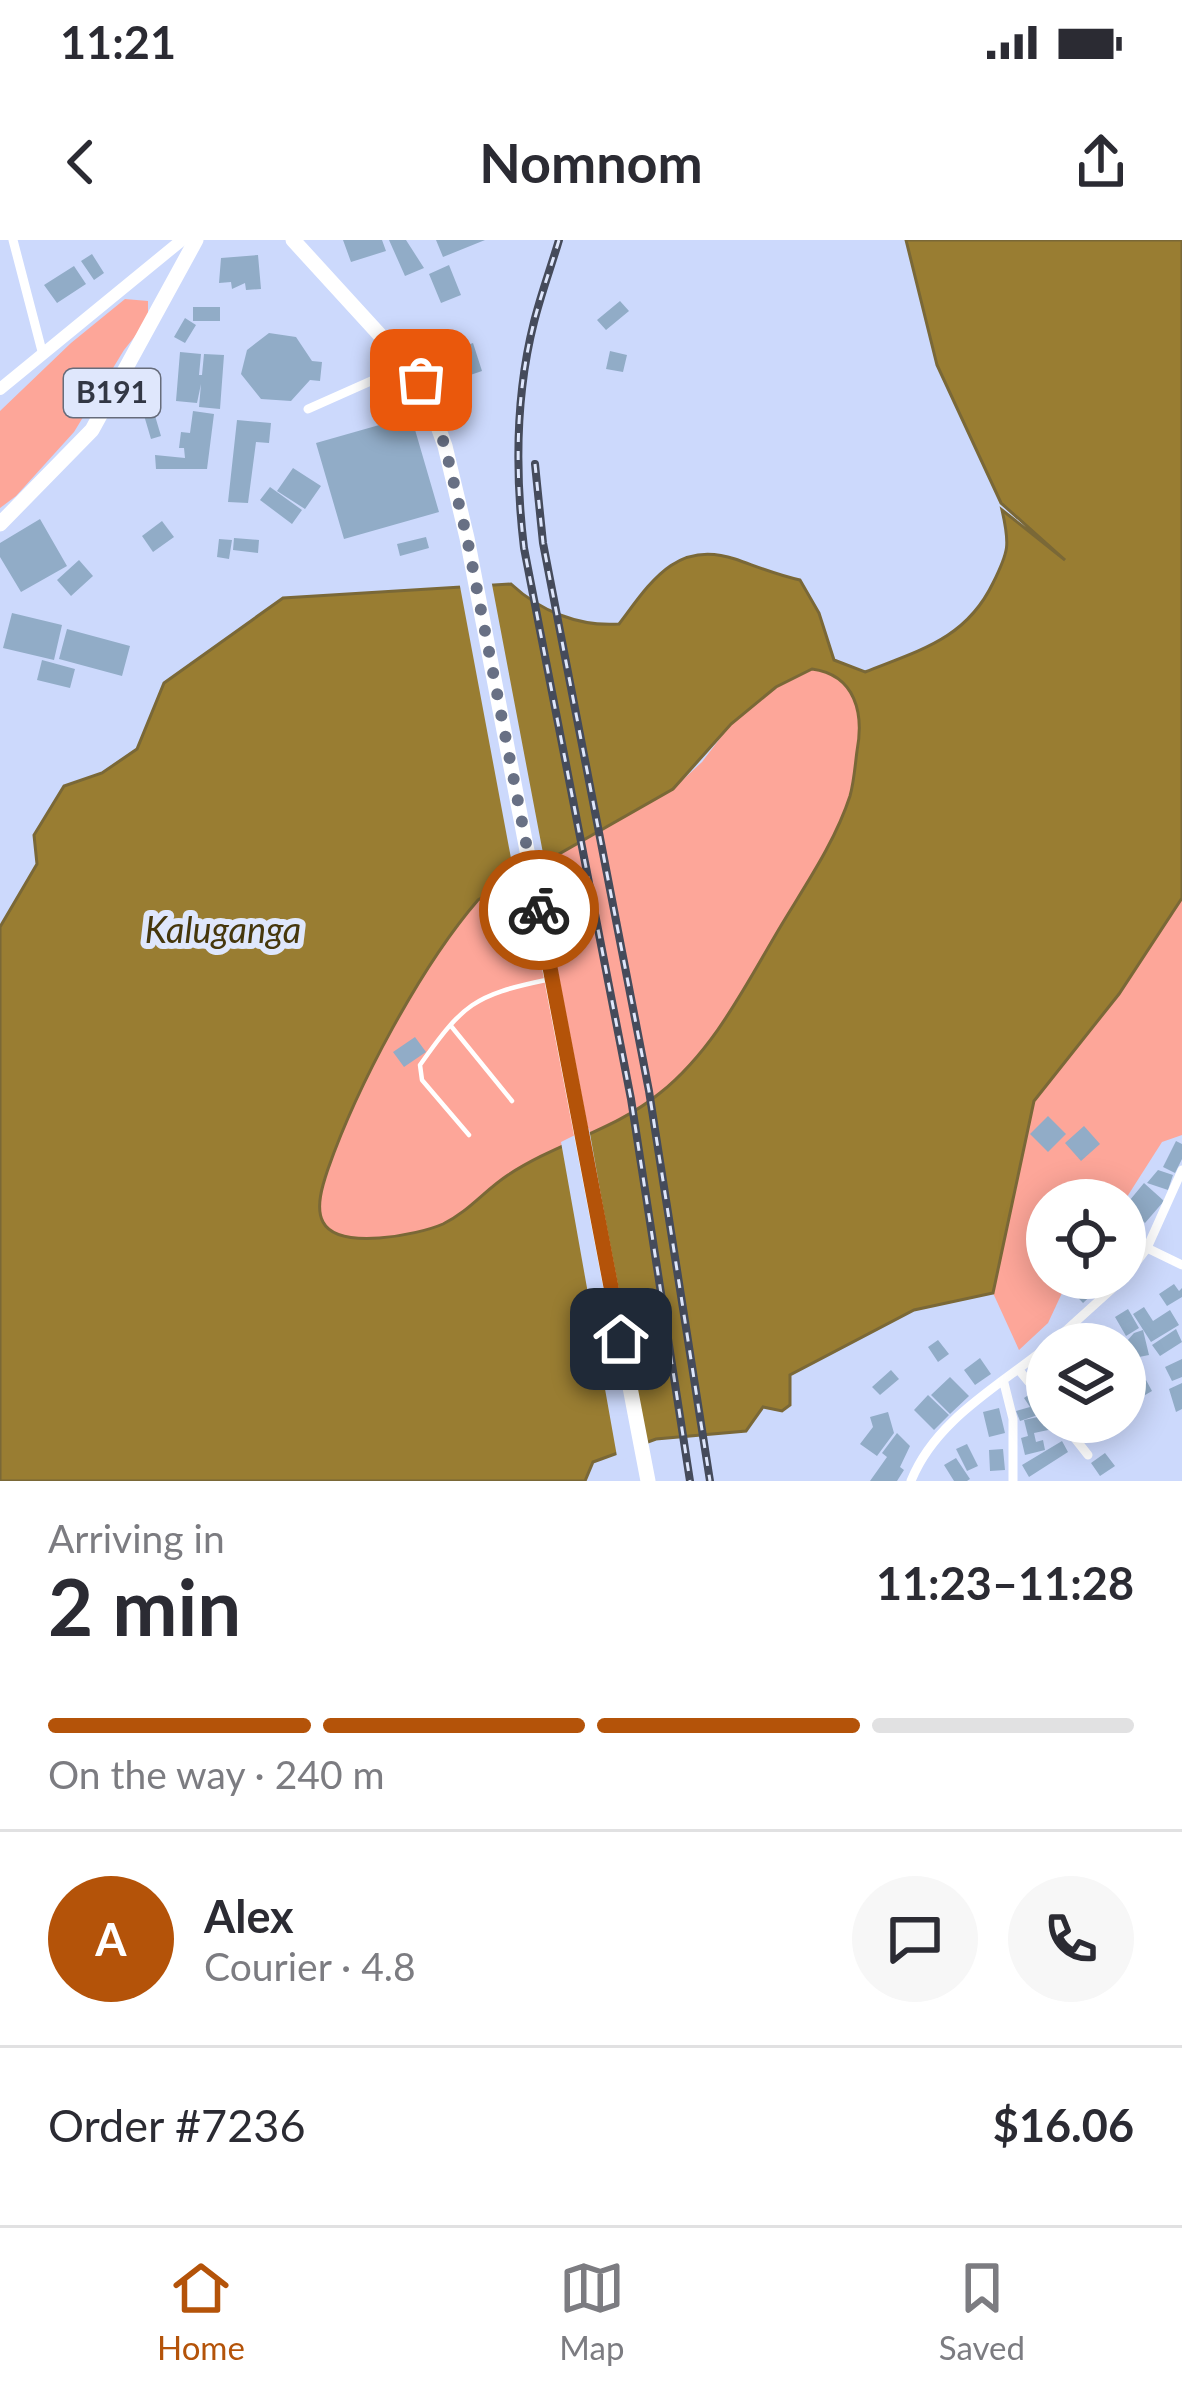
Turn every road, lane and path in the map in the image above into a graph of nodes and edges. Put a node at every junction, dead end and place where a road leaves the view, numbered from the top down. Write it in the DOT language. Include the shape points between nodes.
graph roads {
  1 [pos="13,240"];
  2 [pos="182,240"];
  3 [pos="196,240"];
  4 [pos="298,241"];
  5 [pos="44,355"];
  6 [pos="407,365"];
  7 [pos="0,389"];
  8 [pos="308,409"];
  9 [pos="0,524"];
  10 [pos="552,979"];
  11 [pos="451,1026"];
  12 [pos="512,1101"];
  13 [pos="469,1135"];
  14 [pos="1182,1171"];
  15 [pos="1169,1202"];
  16 [pos="1182,1210"];
  17 [pos="1148,1248"];
  18 [pos="1146,1251"];
  19 [pos="1182,1265"];
  20 [pos="1102,1299"];
  21 [pos="1075,1323"];
  22 [pos="1026,1364"];
  23 [pos="1019,1370"];
  24 [pos="1026,1378"];
  25 [pos="1004,1383"];
  26 [pos="1078,1443"];
  27 [pos="1088,1455"];
  28 [pos="647,1477"];
  29 [pos="911,1481"];
  30 [pos="1013,1481"];
  1 -- 5 [label="street"];
  2 -- 5 [label="street"];
  3 -- 9 [label="main road, B191" via="92,430"];
  4 -- 6 [label="main road"];
  5 -- 7 [label="street"];
  6 -- 8 [label="street"];
  6 -- 10 [label="main road" via="435,413 467,538"];
  10 -- 11 [label="lane" via="489,993"];
  10 -- 28 [label="main road"];
  11 -- 12 [label="lane"];
  11 -- 13 [label="lane" via="419,1073"];
  14 -- 15 [label="street"];
  15 -- 16 [label="street"];
  15 -- 17 [label="street"];
  17 -- 18 [label="street"];
  17 -- 19 [label="street"];
  20 -- 21 [label="street"];
  22 -- 23 [label="street"];
  23 -- 24 [label="street"];
  23 -- 25 [label="street"];
  25 -- 29 [label="street" via="969,1406"];
  25 -- 30 [label="street"];
  26 -- 27 [label="street"];
}
